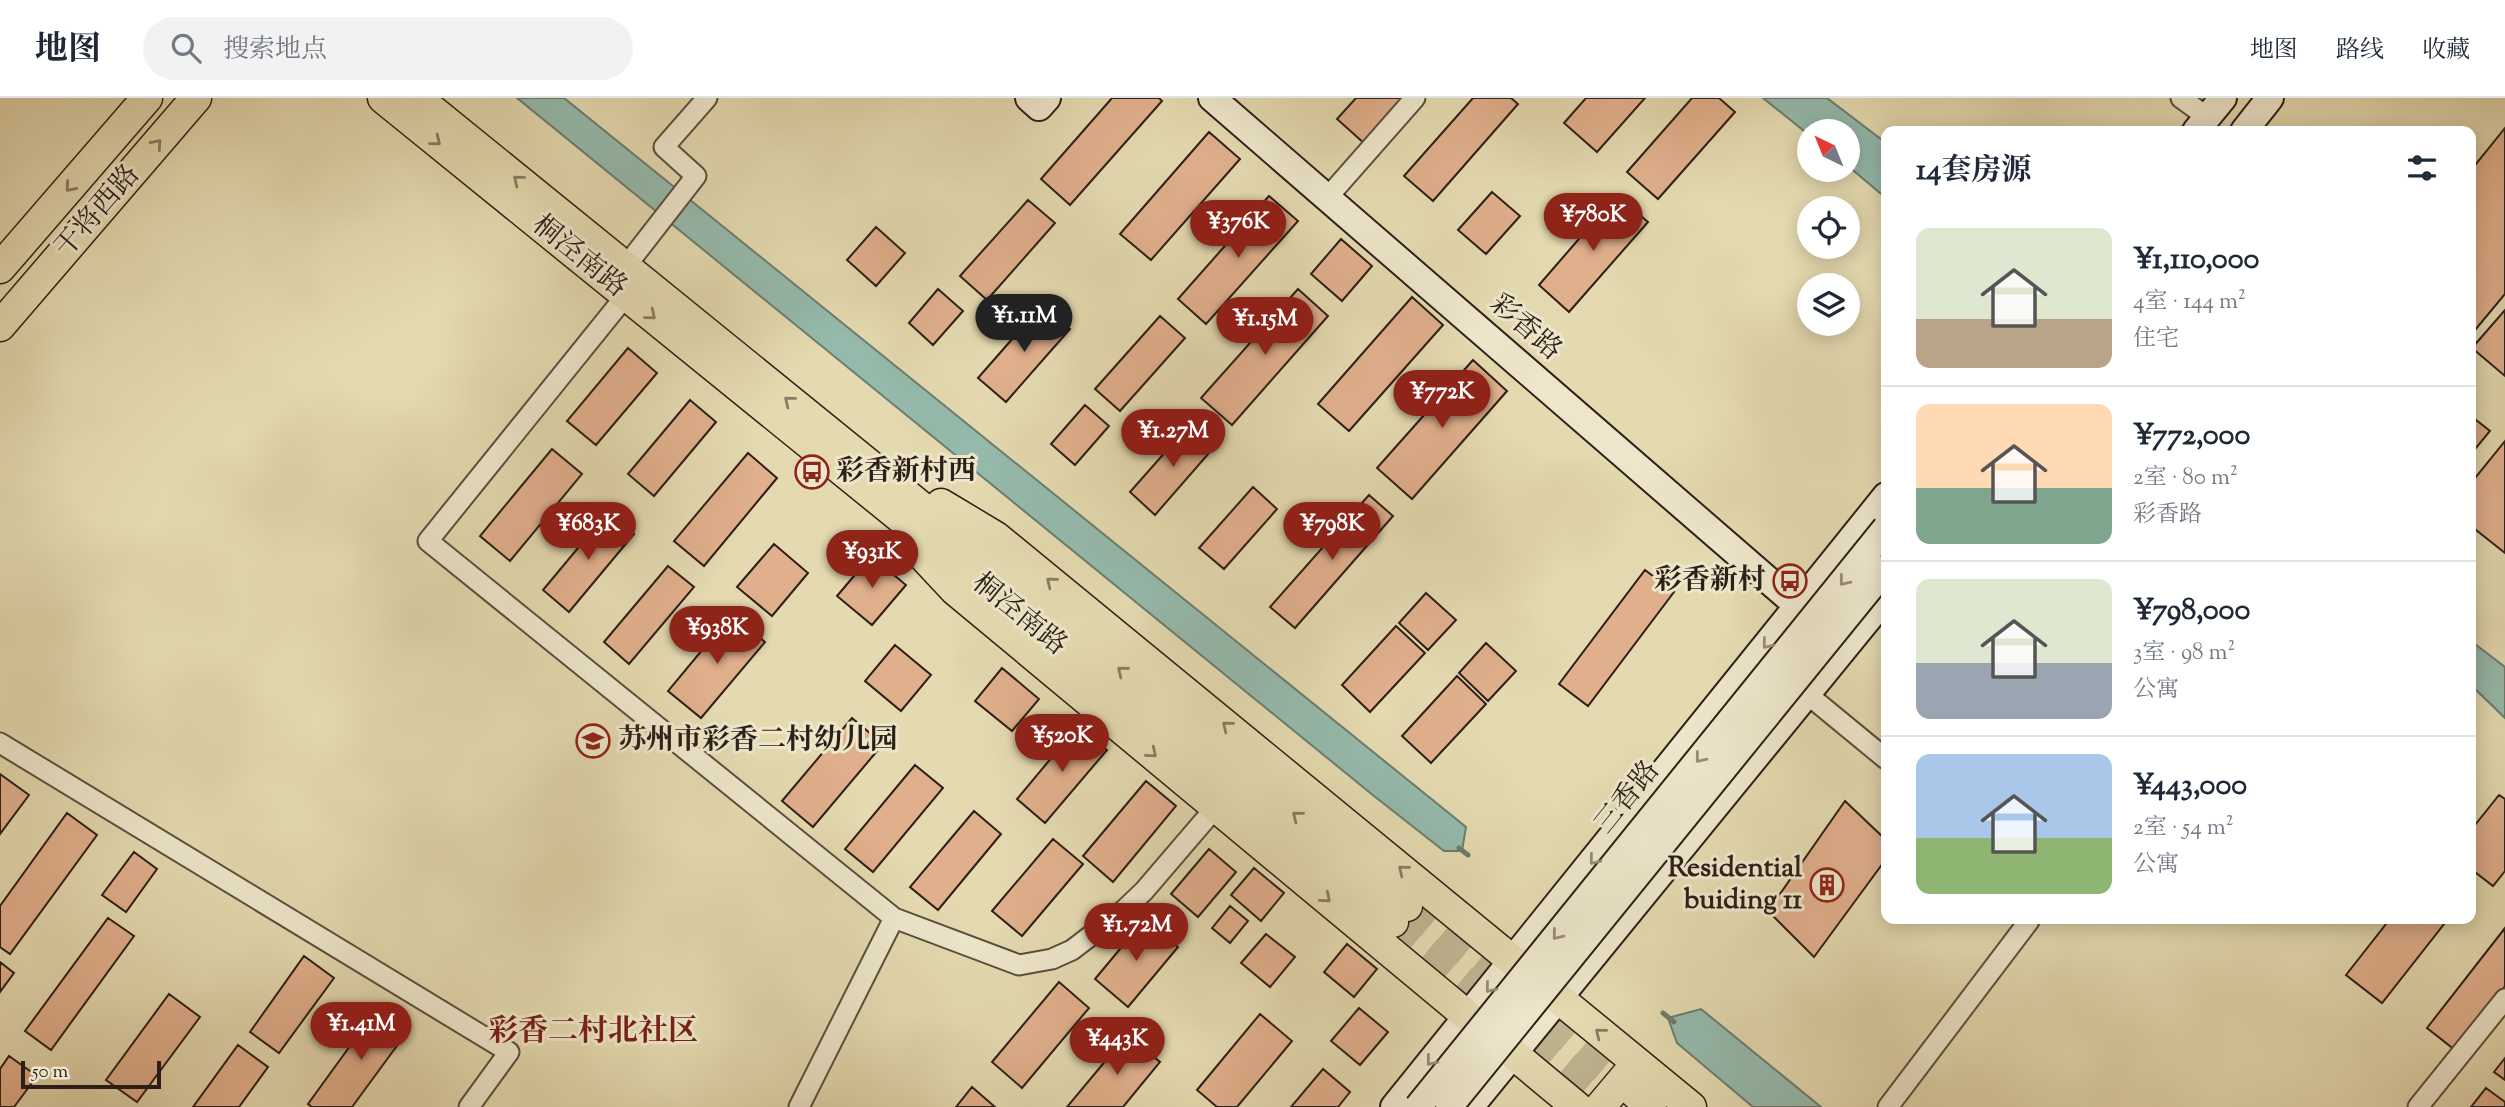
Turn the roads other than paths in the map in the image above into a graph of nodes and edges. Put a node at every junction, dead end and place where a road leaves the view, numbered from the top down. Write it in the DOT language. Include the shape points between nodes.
graph roads {
  1 [pos="147,98"];
  2 [pos="196,98"];
  3 [pos="383,98"];
  4 [pos="416,98"];
  5 [pos="707,98"];
  6 [pos="1029,98"];
  7 [pos="1046,98"];
  8 [pos="1212,98"];
  9 [pos="1415,98"];
  10 [pos="2181,98"];
  11 [pos="2270,98"];
  12 [pos="2209,116"];
  13 [pos="2248,126"];
  14 [pos="1327,198"];
  15 [pos="0,268"];
  16 [pos="625,281"];
  17 [pos="0,326"];
  18 [pos="836,452"];
  19 [pos="1881,502"];
  20 [pos="1881,534"];
  21 [pos="1881,574"];
  22 [pos="1881,603"];
  23 [pos="1798,606"];
  24 [pos="1807,694"];
  25 [pos="0,743"];
  26 [pos="1881,755"];
  27 [pos="1216,807"];
  28 [pos="1436,898"];
  29 [pos="1400,914"];
  30 [pos="894,918"];
  31 [pos="2027,924"];
  32 [pos="1392,953"];
  33 [pos="1512,960"];
  34 [pos="1559,999"];
  35 [pos="2505,999"];
  36 [pos="1468,1016"];
  37 [pos="1514,1054"];
  38 [pos="1637,1063"];
  39 [pos="468,1107"];
  40 [pos="799,1107"];
  41 [pos="1394,1107"];
  42 [pos="1418,1107"];
  43 [pos="1449,1107"];
  44 [pos="1470,1107"];
  45 [pos="1577,1107"];
  46 [pos="1600,1107"];
  47 [pos="1691,1107"];
  48 [pos="1888,1107"];
  49 [pos="2418,1107"];
  1 -- 15 [label="main road, 干将西路, one-way"];
  17 -- 2 [label="main road, 干将西路, one-way"];
  3 -- 16 [label="main road, 桐泾南路, one-way"];
  16 -- 4 [label="main road, 桐泾南路, one-way"];
  5 -- 16 [label="street" via="664,147 696,176 660,222"];
  6 -- 7 [label="main road" via="1039,107"];
  8 -- 14 [label="main road, 彩香路"];
  9 -- 14 [label="street"];
  10 -- 12 [label="street"];
  11 -- 13 [label="main road"];
  14 -- 23 [label="main road, 彩香路"];
  16 -- 18 [label="main road, 桐泾南路"];
  16 -- 30 [label="street" via="428,541"];
  18 -- 27 [label="main road, one-way" via="955,590"];
  28 -- 18 [label="main road, one-way" via="996,537"];
  18 -- 29 [label="main road, 桐泾南路"];
  19 -- 23 [label="main road"];
  20 -- 42 [label="main road, 三香路, one-way, bridge"];
  21 -- 43 [label="main road, 三香路, bridge"];
  22 -- 24 [label="main road"];
  23 -- 33 [label="main road, one-way"];
  24 -- 26 [label="street"];
  24 -- 34 [label="main road"];
  25 -- 39 [label="street" via="509,1052"];
  27 -- 30 [label="street" via="1144,891 1072,950 1052,959 1019,965"];
  27 -- 32 [label="main road, one-way"];
  28 -- 32 [label="main road"];
  28 -- 33 [label="main road"];
  30 -- 40 [label="street"];
  31 -- 48 [label="street"];
  32 -- 36 [label="main road"];
  33 -- 34 [label="main road"];
  33 -- 36 [label="main road, one-way"];
  34 -- 37 [label="main road"];
  38 -- 34 [label="main road, one-way"];
  35 -- 49 [label="street"];
  36 -- 37 [label="main road"];
  36 -- 41 [label="main road, one-way"];
  37 -- 44 [label="main road"];
  37 -- 45 [label="main road"];
  38 -- 46 [label="main road"];
  38 -- 47 [label="main road"];
}
